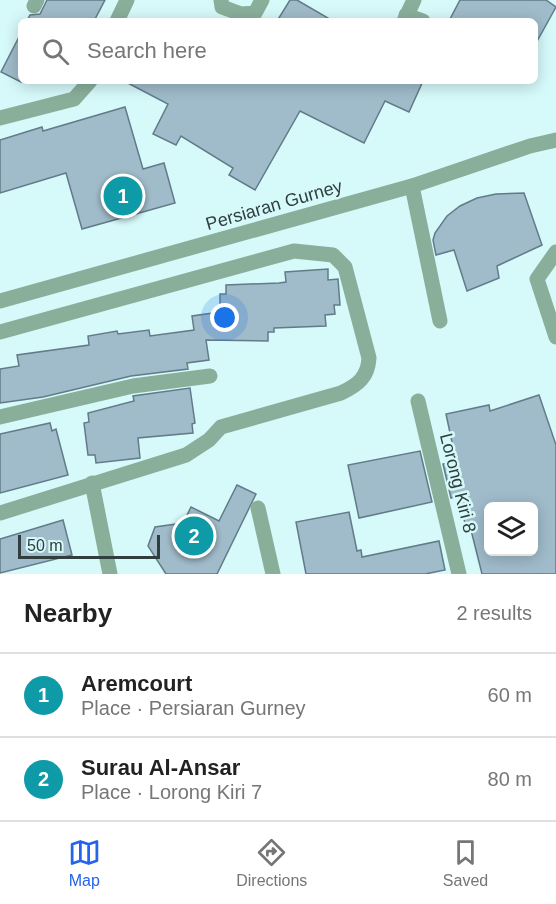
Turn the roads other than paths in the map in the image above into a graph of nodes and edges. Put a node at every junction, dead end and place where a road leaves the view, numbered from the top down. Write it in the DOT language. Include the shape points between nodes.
graph roads {
  1 [pos="127,0"];
  2 [pos="221,0"];
  3 [pos="262,0"];
  4 [pos="414,0"];
  5 [pos="118,18"];
  6 [pos="405,18"];
  7 [pos="87,84"];
  8 [pos="0,118"];
  9 [pos="556,140"];
  10 [pos="412,186"];
  11 [pos="556,252"];
  12 [pos="0,301"];
  13 [pos="440,321"];
  14 [pos="0,332"];
  15 [pos="556,337"];
  16 [pos="210,376"];
  17 [pos="418,401"];
  18 [pos="0,417"];
  19 [pos="92,483"];
  20 [pos="258,508"];
  21 [pos="0,513"];
  22 [pos="110,574"];
  23 [pos="273,574"];
  24 [pos="459,574"];
  1 -- 5 [label="street"];
  2 -- 3 [label="street" via="222,7 241,14 255,13"];
  4 -- 6 [label="street"];
  7 -- 8 [label="street" via="74,99"];
  9 -- 10 [label="street, Persiaran Gurney"];
  10 -- 12 [label="street, Persiaran Gurney"];
  10 -- 13 [label="street"];
  11 -- 15 [label="street" via="537,279"];
  14 -- 19 [label="street" via="294,251 333,255 345,267 369,358 368,370 357,386 221,427 186,456"];
  16 -- 18 [label="street" via="133,386"];
  17 -- 24 [label="street, Lorong Kiri 8"];
  19 -- 21 [label="street"];
  19 -- 22 [label="street"];
  20 -- 23 [label="street"];
}
